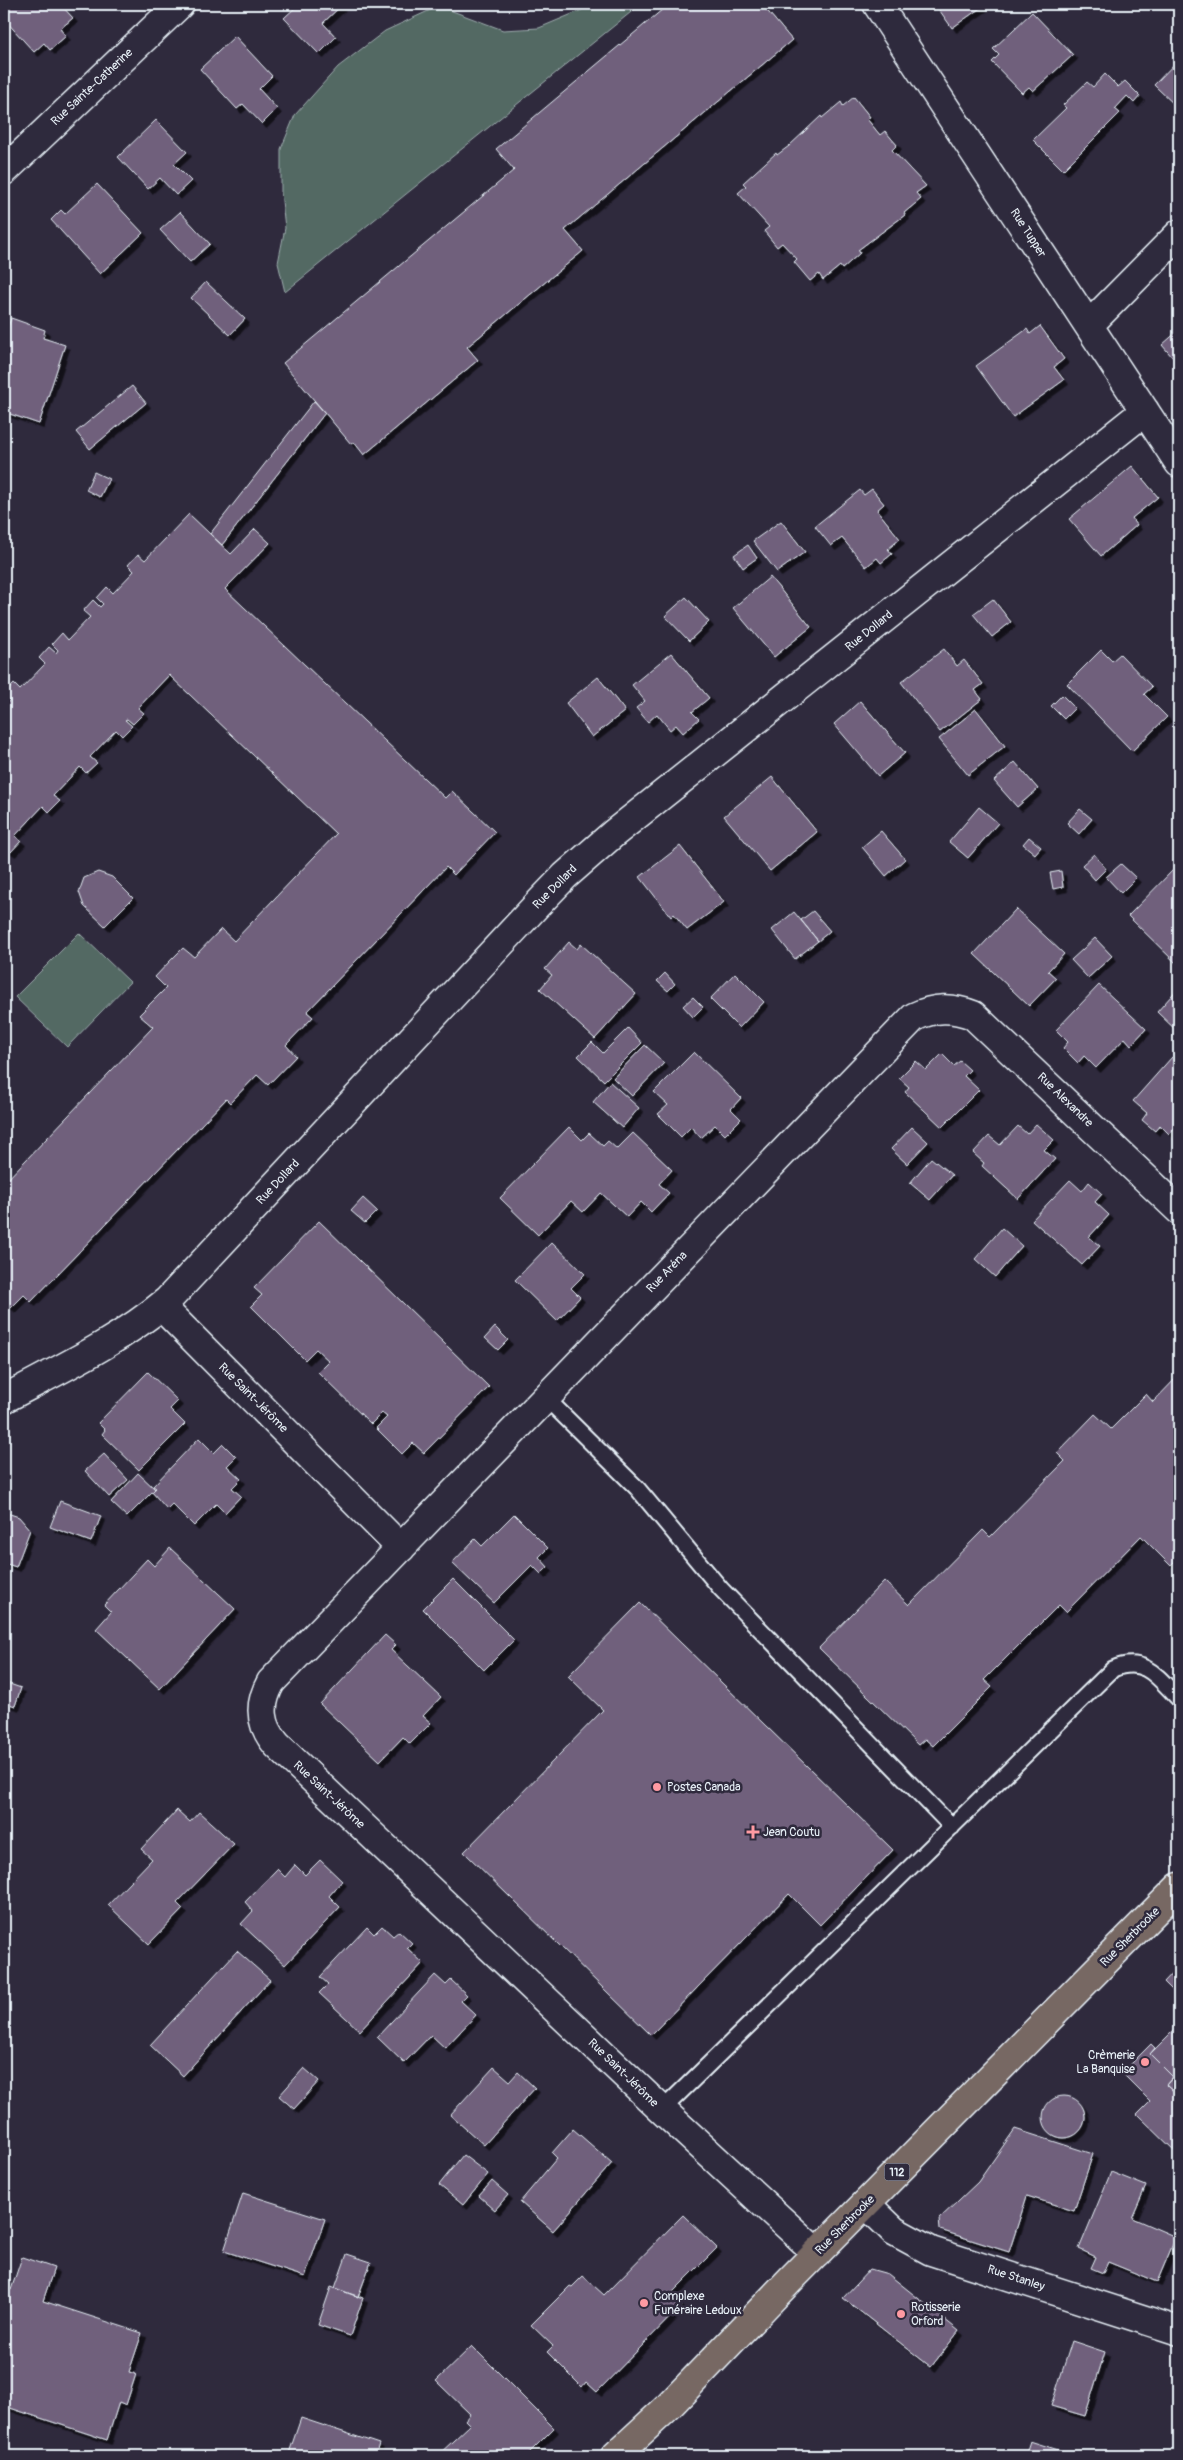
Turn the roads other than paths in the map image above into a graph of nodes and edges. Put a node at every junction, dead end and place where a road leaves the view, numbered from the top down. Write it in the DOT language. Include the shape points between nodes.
graph roads {
  1 [pos="180,4"];
  2 [pos="877,4"];
  3 [pos="4,171"];
  4 [pos="1179,234"];
  5 [pos="1089,325"];
  6 [pos="1145,411"];
  7 [pos="1179,463"];
  8 [pos="941,1008"];
  9 [pos="1179,1210"];
  10 [pos="162,1306"];
  11 [pos="546,1398"];
  12 [pos="4,1399"];
  13 [pos="401,1548"];
  14 [pos="1179,1699"];
  15 [pos="952,1826"];
  16 [pos="1179,1887"];
  17 [pos="662,2110"];
  18 [pos="866,2204"];
  19 [pos="817,2253"];
  20 [pos="1179,2331"];
  21 [pos="615,2456"];
  1 -- 3 [label="street, Rue Sainte-Catherine"];
  2 -- 5 [label="street, Rue Tupper"];
  4 -- 5 [label="street"];
  5 -- 6 [label="street, Rue Tupper"];
  6 -- 7 [label="street, Rue Tupper"];
  6 -- 10 [label="street, Rue Dollard" via="570,871"];
  8 -- 9 [label="street, Rue Alexandre" via="957,1009 985,1024"];
  8 -- 11 [label="street, Rue Aréna" via="928,1010 900,1031"];
  10 -- 12 [label="street, Rue Dollard" via="109,1343"];
  10 -- 13 [label="street, Rue Saint-Jérôme"];
  11 -- 13 [label="street, Rue Aréna"];
  11 -- 15 [label="lane" via="637,1488 721,1589"];
  13 -- 17 [label="street, Rue Saint-Jérôme" via="271,1682 261,1708 262,1722 268,1735"];
  14 -- 15 [label="lane" via="1147,1668 1124,1664 1113,1669"];
  15 -- 17 [label="lane"];
  16 -- 18 [label="main road, Rue Sherbrooke / 112"];
  17 -- 19 [label="street, Rue Saint-Jérôme"];
  18 -- 19 [label="main road, Rue Sherbrooke / 112"];
  18 -- 20 [label="street, Rue Stanley" via="894,2231 931,2251"];
  19 -- 21 [label="main road, Rue Sherbrooke / 112" via="669,2406"];
}
